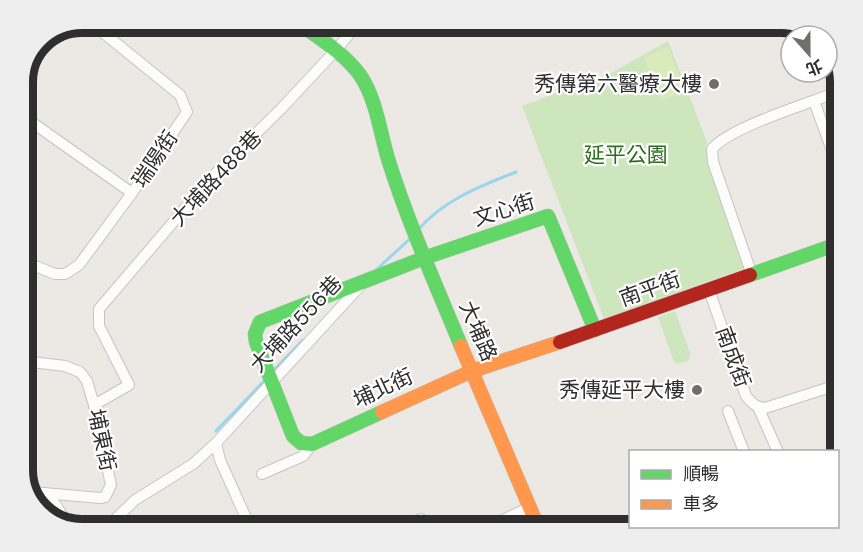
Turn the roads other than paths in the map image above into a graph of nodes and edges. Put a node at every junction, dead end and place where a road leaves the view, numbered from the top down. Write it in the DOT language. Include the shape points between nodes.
graph roads {
  1 [pos="104,33"];
  2 [pos="312,33"];
  3 [pos="350,33"];
  4 [pos="336,50"];
  5 [pos="830,95"];
  6 [pos="814,101"];
  7 [pos="33,123"];
  8 [pos="830,145"];
  9 [pos="132,194"];
  10 [pos="830,247"];
  11 [pos="424,258"];
  12 [pos="33,265"];
  13 [pos="752,275"];
  14 [pos="366,280"];
  15 [pos="709,290"];
  16 [pos="595,330"];
  17 [pos="33,362"];
  18 [pos="472,371"];
  19 [pos="271,382"];
  20 [pos="830,387"];
  21 [pos="94,405"];
  22 [pos="758,407"];
  23 [pos="728,411"];
  24 [pos="216,443"];
  25 [pos="312,444"];
  26 [pos="743,450"];
  27 [pos="777,450"];
  28 [pos="262,474"];
  29 [pos="39,493"];
  30 [pos="45,503"];
  31 [pos="530,507"];
  32 [pos="62,515"];
  33 [pos="116,519"];
  34 [pos="246,519"];
  35 [pos="506,519"];
  36 [pos="535,519"];
  1 -- 9 [label="street, 瑞陽街" via="180,95 187,112"];
  2 -- 4 [label="street"];
  3 -- 4 [label="street, 大埔路488巷"];
  4 -- 11 [label="street, 大埔路" via="360,75 371,97 384,147"];
  4 -- 21 [label="street, 大埔路488巷" via="211,178 99,309 99,326 129,385"];
  5 -- 6 [label="street"];
  6 -- 8 [label="street"];
  6 -- 13 [label="street" via="770,117 719,141 712,149"];
  7 -- 9 [label="street"];
  9 -- 12 [label="street, 瑞陽街" via="79,265 65,274"];
  10 -- 13 [label="street, 南平街"];
  11 -- 14 [label="street, 大埔路556巷"];
  11 -- 16 [label="street, 文心街" via="548,216"];
  11 -- 18 [label="street, 大埔路"];
  13 -- 15 [label="street, 南平街"];
  14 -- 19 [label="street, 大埔路556巷"];
  14 -- 19 [label="street" via="260,322 256,342"];
  15 -- 16 [label="street, 南平街"];
  15 -- 22 [label="street, 南成街" via="746,396"];
  16 -- 18 [label="street, 南平街"];
  17 -- 21 [label="street, 埔東街" via="80,372"];
  18 -- 25 [label="street, 埔北街"];
  18 -- 31 [label="street, 大埔路"];
  19 -- 24 [label="street, 大埔路556巷"];
  19 -- 25 [label="street" via="292,436 305,446"];
  20 -- 22 [label="street, 南成街"];
  21 -- 29 [label="street, 埔東街" via="110,477 109,492 100,498"];
  22 -- 27 [label="street"];
  23 -- 26 [label="street"];
  24 -- 33 [label="street, 大埔路556巷" via="193,464 135,500"];
  24 -- 34 [label="street"];
  25 -- 28 [label="street, 埔北街" via="303,456"];
  30 -- 32 [label="street" via="52,499"];
  31 -- 35 [label="street"];
  31 -- 36 [label="street, 大埔路"];
}
